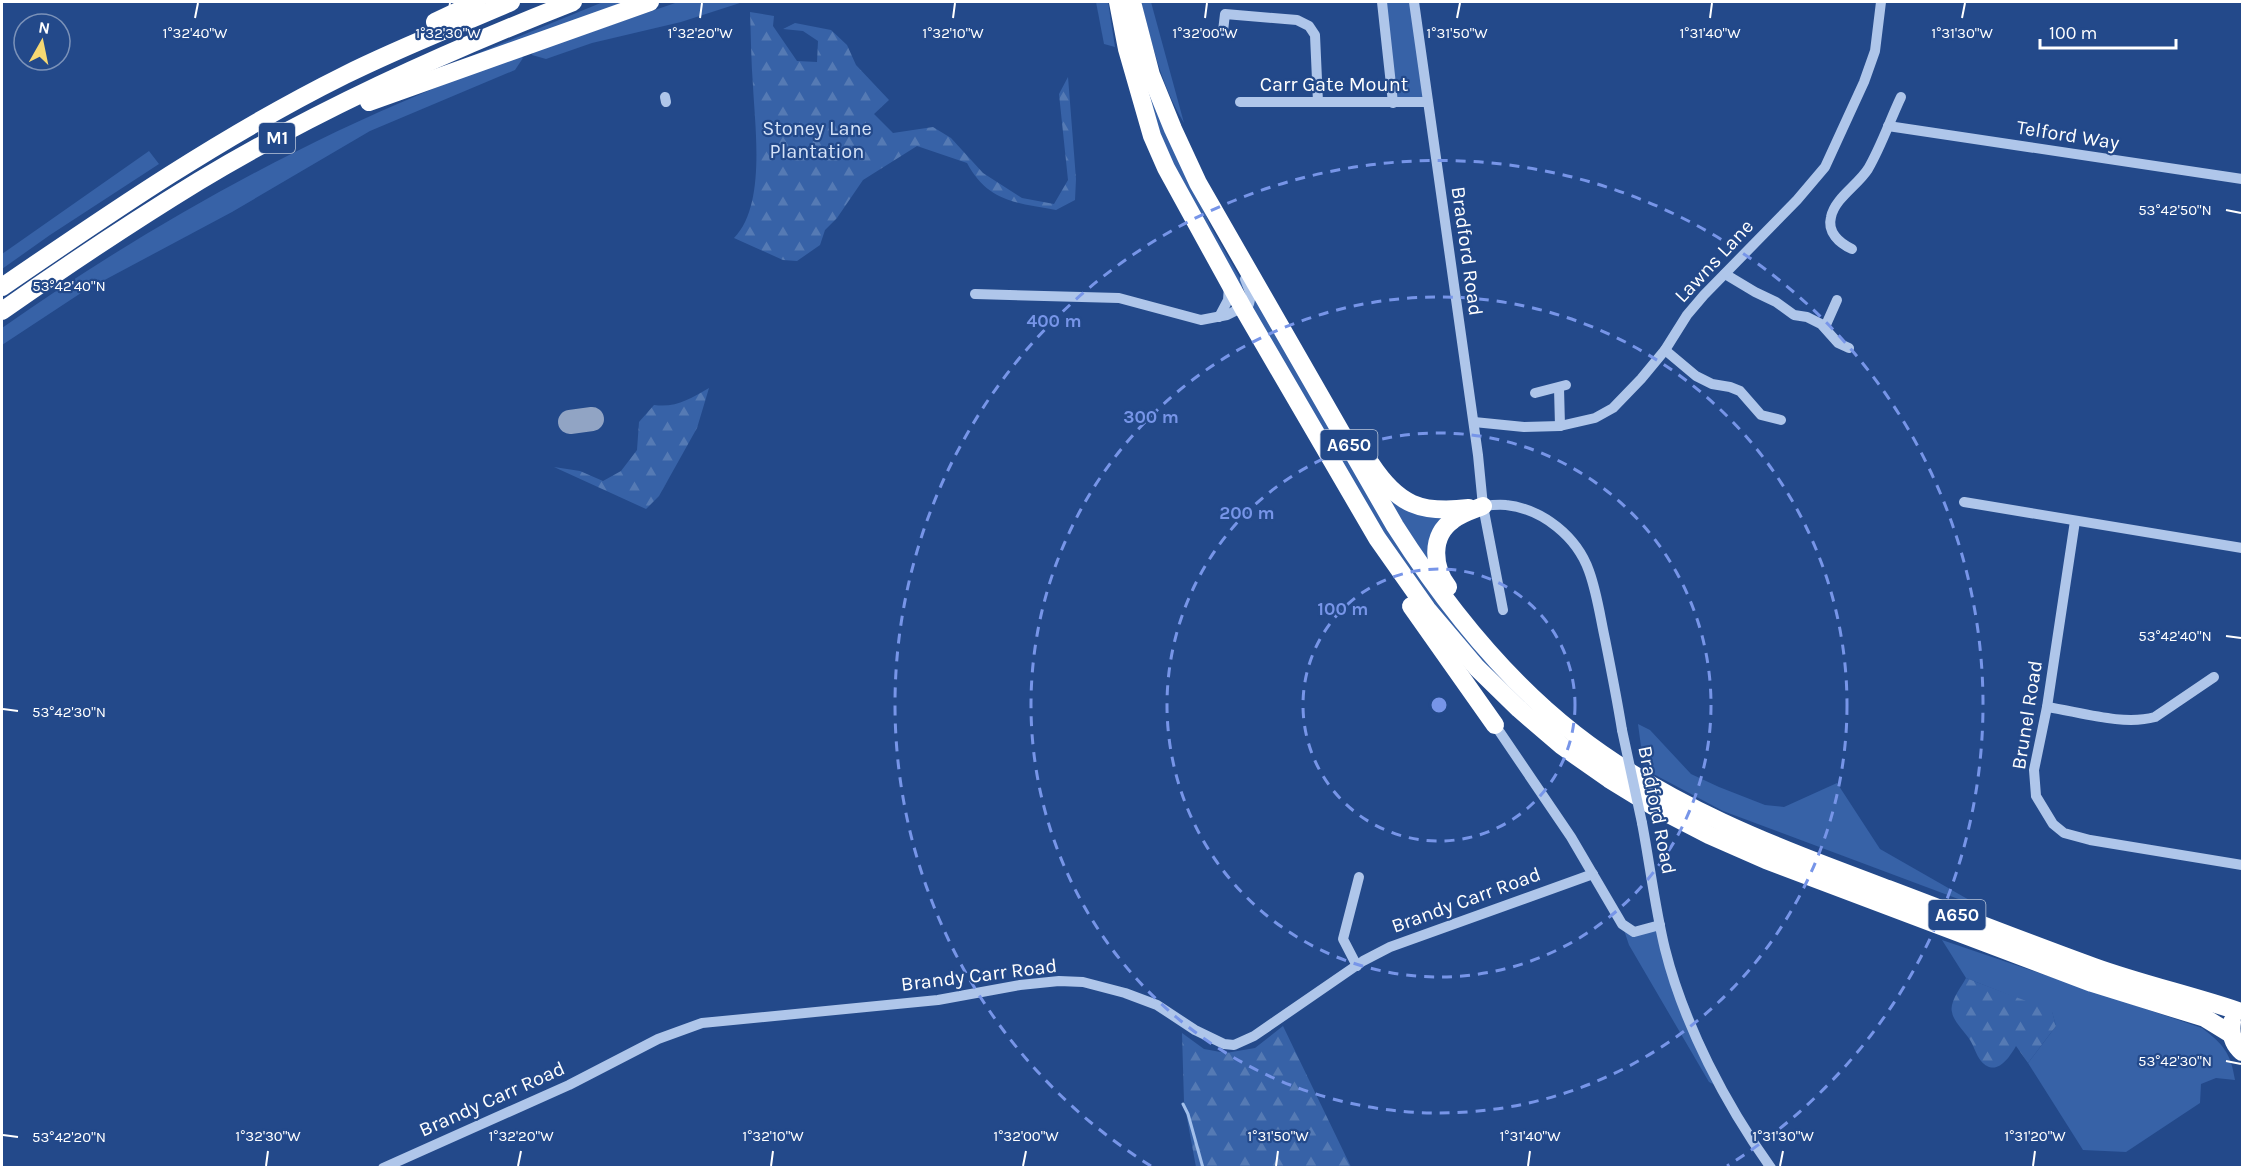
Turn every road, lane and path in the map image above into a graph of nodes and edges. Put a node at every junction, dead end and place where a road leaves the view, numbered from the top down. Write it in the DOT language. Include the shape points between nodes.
graph roads {
  1 [pos="477,2"];
  2 [pos="511,2"];
  3 [pos="573,2"];
  4 [pos="650,2"];
  5 [pos="1118,2"];
  6 [pos="1132,2"];
  7 [pos="1382,2"];
  8 [pos="1414,2"];
  9 [pos="1881,2"];
  10 [pos="1223,32"];
  11 [pos="346,74"];
  12 [pos="1901,96"];
  13 [pos="1240,102"];
  14 [pos="1318,102"];
  15 [pos="1428,102"];
  16 [pos="1394,103"];
  17 [pos="1888,126"];
  18 [pos="294,129"];
  19 [pos="2242,179"];
  20 [pos="1215,214"];
  21 [pos="1852,249"];
  22 [pos="1725,274"];
  23 [pos="1228,280"];
  24 [pos="2,287"];
  25 [pos="975,294"];
  26 [pos="1837,300"];
  27 [pos="1243,308"];
  28 [pos="2,311"];
  29 [pos="1219,317"];
  30 [pos="1825,327"];
  31 [pos="1849,348"];
  32 [pos="1665,350"];
  33 [pos="1535,393"];
  34 [pos="1781,420"];
  35 [pos="1474,422"];
  36 [pos="1560,426"];
  37 [pos="1340,429"];
  38 [pos="1964,502"];
  39 [pos="1483,506"];
  40 [pos="2075,520"];
  41 [pos="1377,538"];
  42 [pos="2242,548"];
  43 [pos="1503,610"];
  44 [pos="2214,677"];
  45 [pos="2047,707"];
  46 [pos="1495,725"];
  47 [pos="1573,733"];
  48 [pos="2242,865"];
  49 [pos="1593,874"];
  50 [pos="1359,877"];
  51 [pos="1660,925"];
  52 [pos="1357,966"];
  53 [pos="2240,1009"];
  54 [pos="2231,1034"];
  55 [pos="2242,1052"];
  56 [pos="405,1163"];
  57 [pos="382,1167"];
  58 [pos="1771,1167"];
  1 -- 11 [label="highway" via="390,45"];
  2 -- 11 [label="highway, M1"];
  3 -- 18 [label="highway, M1" via="394,78"];
  4 -- 18 [label="highway"];
  5 -- 23 [label="highway, A650" via="1152,136"];
  6 -- 20 [label="highway, A650" via="1151,75"];
  7 -- 16 [label="street"];
  8 -- 15 [label="street, Bradford Road"];
  9 -- 22 [label="street, Lawns Lane" via="1875,51 1825,168"];
  10 -- 14 [label="street" via="1225,14 1297,20 1309,26 1315,35"];
  11 -- 24 [label="highway, M1" via="153,183"];
  12 -- 17 [label="street"];
  13 -- 14 [label="street, Carr Gate Mount"];
  14 -- 16 [label="street, Carr Gate Mount"];
  15 -- 16 [label="street, Carr Gate Mount"];
  15 -- 35 [label="street, Bradford Road"];
  17 -- 19 [label="street, Telford Way"];
  17 -- 21 [label="street" via="1867,171 1830,219 1833,234"];
  18 -- 28 [label="highway, M1" via="191,186"];
  20 -- 27 [label="street" via="1221,238 1251,295 1249,304"];
  20 -- 37 [label="highway, A650"];
  22 -- 30 [label="street" via="1794,315"];
  22 -- 32 [label="street, Lawns Lane" via="1687,315"];
  23 -- 27 [label="highway, A650"];
  23 -- 29 [label="street" via="1228,300"];
  25 -- 29 [label="street" via="1119,298 1201,320"];
  26 -- 30 [label="street"];
  27 -- 29 [label="street"];
  27 -- 41 [label="highway, A650"];
  30 -- 31 [label="street" via="1838,343"];
  32 -- 34 [label="street" via="1704,381 1740,391 1758,419"];
  32 -- 36 [label="street, Lawns Lane" via="1613,408 1595,418"];
  33 -- 36 [label="street" via="1563,387"];
  35 -- 36 [label="street, Lawns Lane"];
  35 -- 39 [label="street, Bradford Road"];
  37 -- 39 [label="highway" via="1391,490 1412,504 1434,510"];
  37 -- 47 [label="highway, A650" via="1395,526 1444,597 1488,652"];
  38 -- 40 [label="street"];
  39 -- 43 [label="street, Bradford Road"];
  39 -- 47 [label="highway" via="1453,519 1442,531 1436,558 1441,577 1476,626"];
  39 -- 51 [label="street, Bradford Road, bridge" via="1506,505 1546,518 1570,539 1589,570"];
  40 -- 42 [label="street"];
  40 -- 45 [label="street, Brunel Road"];
  41 -- 46 [label="highway" via="1398,585"];
  41 -- 54 [label="highway, A650" via="1427,609 1477,668 1562,746 1653,806 1766,860 2092,983 2205,1018"];
  44 -- 45 [label="street" via="2146,720 2130,721"];
  45 -- 48 [label="street, Brunel Road" via="2034,780 2036,796 2047,816 2064,833"];
  46 -- 49 [label="street"];
  47 -- 53 [label="highway, A650" via="1627,772 1682,803 1772,845 2097,968"];
  49 -- 51 [label="street" via="1628,930"];
  49 -- 52 [label="street, Brandy Carr Road" via="1390,947"];
  50 -- 52 [label="street" via="1343,939"];
  51 -- 58 [label="street, Bradford Road" via="1693,1031 1756,1147"];
  52 -- 56 [label="street, Brandy Carr Road" via="1271,1025 1234,1045 1210,1039 1157,1005 1083,982 1049,982 938,1000 702,1023 657,1039"];
  53 -- 54 [label="highway, A650" via="2232,1021"];
  54 -- 55 [label="highway, A650"];
  56 -- 57 [label="street, Brandy Carr Road"];
}
